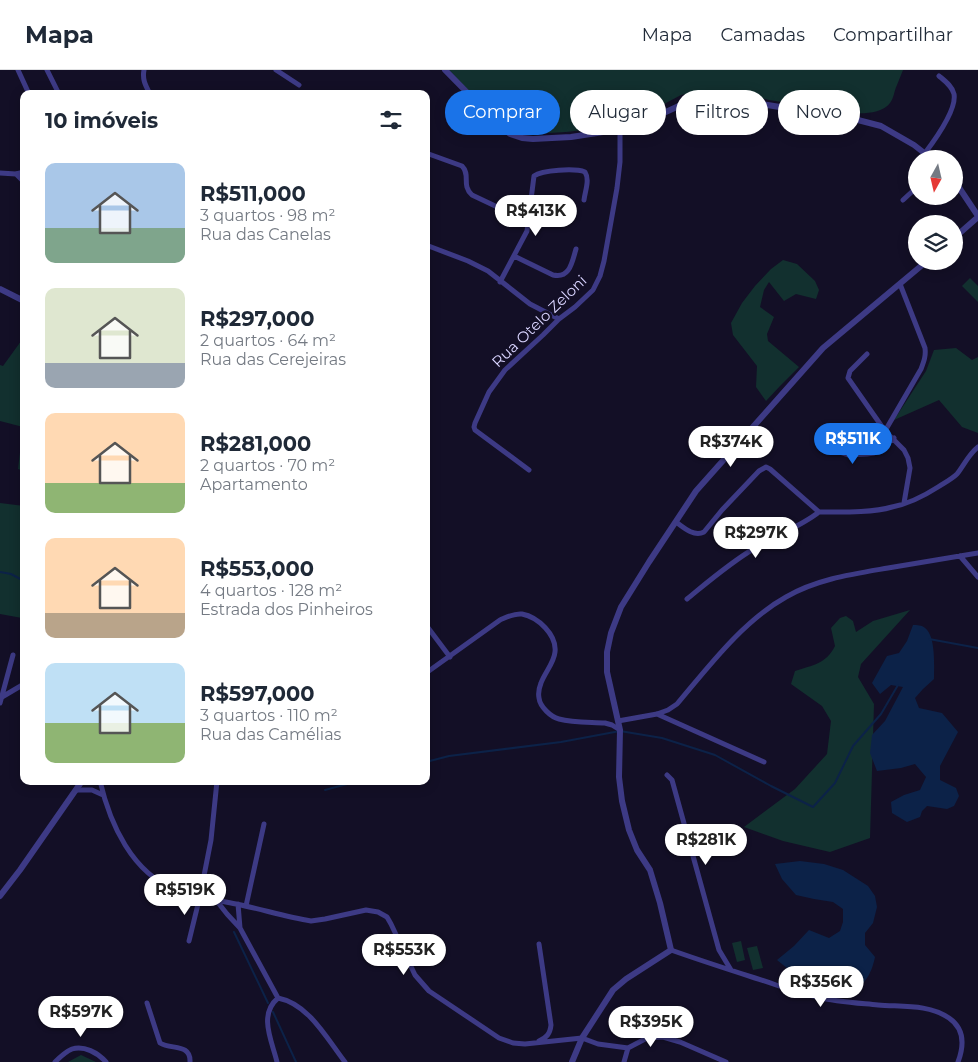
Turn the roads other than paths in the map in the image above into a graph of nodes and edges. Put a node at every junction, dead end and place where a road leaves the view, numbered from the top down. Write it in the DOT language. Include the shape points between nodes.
graph roads {
  1 [pos="18,70"];
  2 [pos="47,70"];
  3 [pos="144,70"];
  4 [pos="276,70"];
  5 [pos="445,70"];
  6 [pos="939,76"];
  7 [pos="300,85"];
  8 [pos="27,90"];
  9 [pos="57,90"];
  10 [pos="148,90"];
  11 [pos="666,112"];
  12 [pos="584,135"];
  13 [pos="620,135"];
  14 [pos="920,150"];
  15 [pos="927,150"];
  16 [pos="430,154"];
  17 [pos="0,173"];
  18 [pos="20,173"];
  19 [pos="16,174"];
  20 [pos="20,178"];
  21 [pos="963,194"];
  22 [pos="908,195"];
  23 [pos="584,200"];
  24 [pos="903,200"];
  25 [pos="978,216"];
  26 [pos="529,222"];
  27 [pos="963,230"];
  28 [pos="430,247"];
  29 [pos="576,249"];
  30 [pos="514,256"];
  31 [pos="916,270"];
  32 [pos="500,282"];
  33 [pos="900,284"];
  34 [pos="0,289"];
  35 [pos="20,299"];
  36 [pos="558,319"];
  37 [pos="866,354"];
  38 [pos="885,430"];
  39 [pos="818,434"];
  40 [pos="894,438"];
  41 [pos="978,447"];
  42 [pos="529,470"];
  43 [pos="904,503"];
  44 [pos="819,512"];
  45 [pos="676,522"];
  46 [pos="978,553"];
  47 [pos="960,556"];
  48 [pos="978,577"];
  49 [pos="687,599"];
  50 [pos="430,630"];
  51 [pos="13,654"];
  52 [pos="450,657"];
  53 [pos="430,671"];
  54 [pos="20,687"];
  55 [pos="1,700"];
  56 [pos="657,714"];
  57 [pos="618,721"];
  58 [pos="620,732"];
  59 [pos="764,762"];
  60 [pos="667,776"];
  61 [pos="79,785"];
  62 [pos="101,785"];
  63 [pos="217,785"];
  64 [pos="76,790"];
  65 [pos="103,795"];
  66 [pos="264,824"];
  67 [pos="0,896"];
  68 [pos="200,896"];
  69 [pos="216,900"];
  70 [pos="238,904"];
  71 [pos="246,906"];
  72 [pos="240,928"];
  73 [pos="190,941"];
  74 [pos="539,944"];
  75 [pos="671,950"];
  76 [pos="732,970"];
  77 [pos="278,998"];
  78 [pos="147,1003"];
  79 [pos="582,1038"];
  80 [pos="536,1042"];
  81 [pos="628,1048"];
  82 [pos="55,1062"];
  83 [pos="106,1062"];
  84 [pos="190,1062"];
  85 [pos="277,1062"];
  86 [pos="345,1062"];
  87 [pos="572,1062"];
  88 [pos="624,1062"];
  89 [pos="726,1062"];
  90 [pos="958,1062"];
  1 -- 8 [label="street"];
  2 -- 9 [label="street"];
  3 -- 10 [label="street"];
  4 -- 7 [label="street"];
  5 -- 12 [label="street" via="510,134 533,139"];
  6 -- 15 [label="street" via="951,86 954,104"];
  11 -- 14 [label="street" via="692,100 718,97 867,122 881,126"];
  13 -- 36 [label="street, Rua Otelo Zeloni" via="617,188 600,276 593,290"];
  16 -- 26 [label="street" via="465,168 466,188 472,195"];
  17 -- 19 [label="street"];
  18 -- 19 [label="street"];
  19 -- 20 [label="street"];
  21 -- 25 [label="street"];
  22 -- 24 [label="street"];
  23 -- 26 [label="street" via="585,172 539,172 533,181"];
  25 -- 27 [label="street"];
  26 -- 30 [label="street"];
  28 -- 32 [label="street" via="468,261 488,271"];
  29 -- 30 [label="street" via="569,269 559,277"];
  30 -- 32 [label="street"];
  31 -- 33 [label="street"];
  32 -- 36 [label="street"];
  33 -- 38 [label="street" via="926,354 921,369"];
  33 -- 45 [label="street" via="823,348 696,491"];
  34 -- 35 [label="street"];
  36 -- 42 [label="street, Rua Otelo Zeloni" via="497,379 474,426"];
  37 -- 38 [label="street" via="850,371 848,378"];
  38 -- 40 [label="street"];
  39 -- 40 [label="street" via="831,449 848,455 874,453"];
  40 -- 43 [label="street" via="904,450 910,468"];
  41 -- 43 [label="street" via="946,482"];
  43 -- 44 [label="street" via="892,508"];
  44 -- 45 [label="street" via="766,468 759,471 701,534"];
  44 -- 49 [label="street" via="737,559"];
  45 -- 57 [label="street" via="621,607 611,633 607,672"];
  46 -- 47 [label="street"];
  47 -- 48 [label="street"];
  47 -- 56 [label="street" via="829,579 785,597 740,633 678,704"];
  50 -- 52 [label="street"];
  51 -- 55 [label="street"];
  52 -- 53 [label="street"];
  52 -- 58 [label="street" via="500,620 521,614 531,617 552,636 555,643 553,660 539,692 538,700 543,707 558,719 605,723"];
  54 -- 55 [label="street"];
  56 -- 57 [label="street"];
  56 -- 59 [label="street"];
  57 -- 58 [label="street"];
  58 -- 75 [label="street" via="622,801 637,850 650,870"];
  60 -- 76 [label="street" via="672,780 719,950"];
  61 -- 64 [label="street"];
  62 -- 65 [label="street"];
  63 -- 68 [label="street" via="211,840"];
  64 -- 65 [label="street" via="92,790"];
  64 -- 67 [label="street"];
  65 -- 68 [label="street" via="116,829 140,865 164,884"];
  66 -- 71 [label="street"];
  68 -- 69 [label="street"];
  68 -- 73 [label="street"];
  69 -- 70 [label="street"];
  69 -- 72 [label="street"];
  70 -- 71 [label="street"];
  70 -- 72 [label="street"];
  71 -- 80 [label="street" via="311,921 366,910 387,916 415,975 429,990 499,1038 513,1043"];
  72 -- 77 [label="street"];
  74 -- 80 [label="street" via="551,1025 547,1036"];
  75 -- 76 [label="street"];
  75 -- 79 [label="street" via="613,990"];
  76 -- 90 [label="street" via="818,997 940,1012 958,1028 962,1040"];
  77 -- 85 [label="street" via="267,1018"];
  77 -- 86 [label="street" via="307,1013"];
  78 -- 84 [label="street" via="160,1043 186,1051"];
  79 -- 80 [label="street"];
  79 -- 81 [label="street"];
  79 -- 87 [label="street"];
  81 -- 88 [label="street"];
  81 -- 89 [label="street" via="647,1038 663,1037"];
  82 -- 83 [label="street" via="74,1048 80,1048 95,1053"];
}
